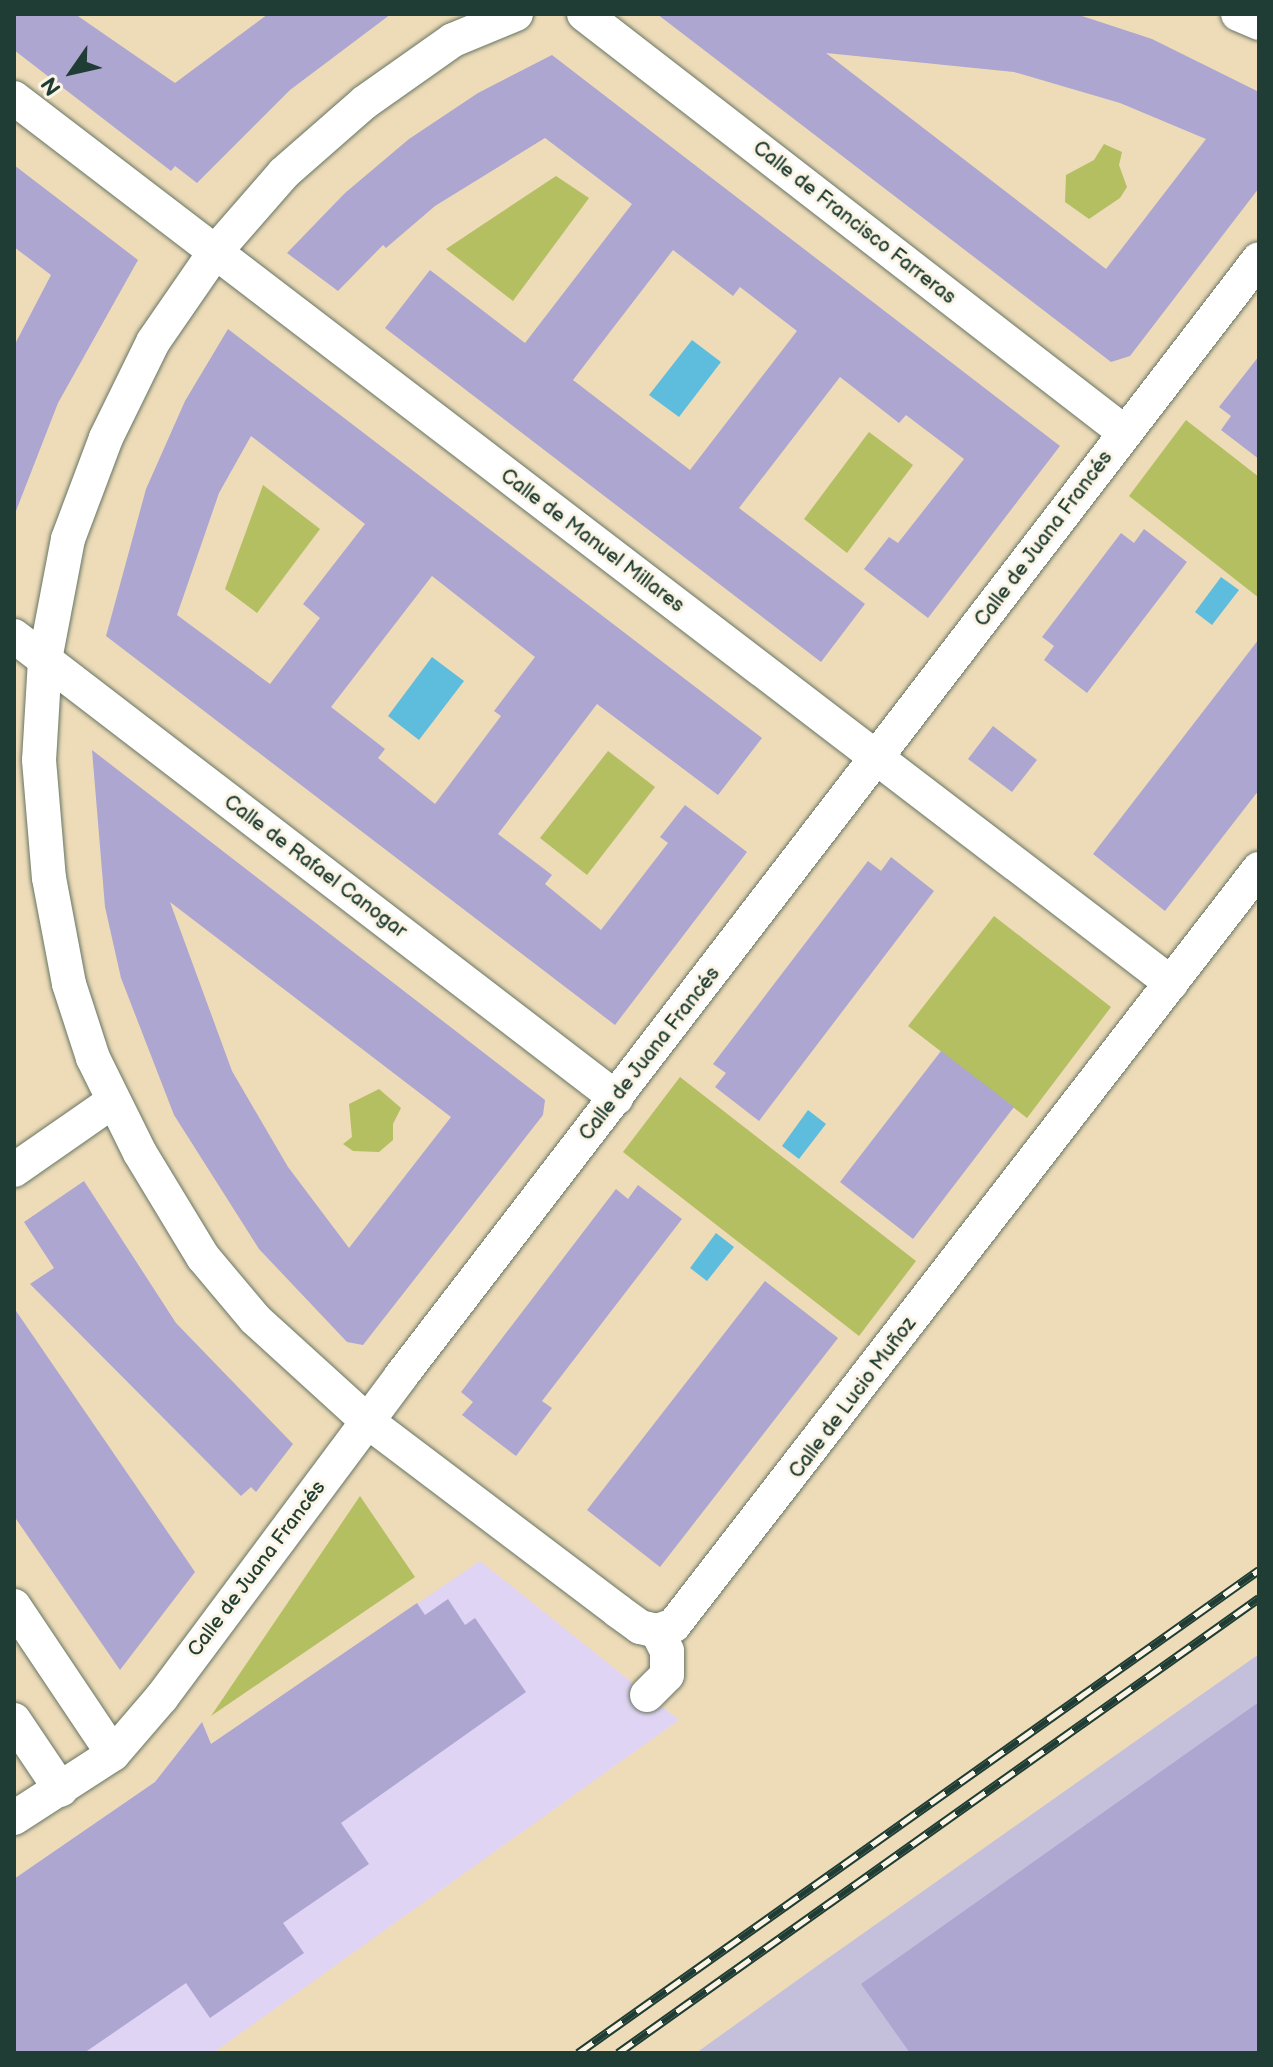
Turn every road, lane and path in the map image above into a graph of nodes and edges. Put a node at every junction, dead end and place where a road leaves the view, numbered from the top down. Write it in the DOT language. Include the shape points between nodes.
graph roads {
  1 [pos="516,14"];
  2 [pos="584,14"];
  3 [pos="1238,14"];
  4 [pos="1259,23"];
  5 [pos="14,98"];
  6 [pos="215,252"];
  7 [pos="1259,259"];
  8 [pos="1124,432"];
  9 [pos="14,636"];
  10 [pos="45,660"];
  11 [pos="878,759"];
  12 [pos="1259,869"];
  13 [pos="1171,983"];
  14 [pos="616,1098"];
  15 [pos="112,1102"];
  16 [pos="14,1170"];
  17 [pos="367,1421"];
  18 [pos="14,1606"];
  19 [pos="657,1631"];
  20 [pos="647,1695"];
  21 [pos="14,1720"];
  22 [pos="113,1754"];
  23 [pos="61,1790"];
  24 [pos="14,1818"];
  1 -- 6 [label="street" via="453,40 365,102 284,173"];
  2 -- 8 [label="street, Calle de Francisco Farreras"];
  3 -- 4 [label="street"];
  5 -- 6 [label="street, Calle de Manuel Millares"];
  6 -- 10 [label="street" via="153,342 106,438 68,539"];
  6 -- 11 [label="street, Calle de Manuel Millares"];
  7 -- 8 [label="street, Calle de Juana Francés"];
  8 -- 11 [label="street, Calle de Juana Francés"];
  9 -- 10 [label="street, Calle de Rafael Canogar"];
  10 -- 14 [label="street, Calle de Rafael Canogar"];
  10 -- 15 [label="street" via="39,760 49,878 69,984"];
  11 -- 13 [label="street, Calle de Manuel Millares"];
  11 -- 14 [label="street, Calle de Juana Francés"];
  12 -- 13 [label="street, Calle de Lucio Muñoz"];
  13 -- 19 [label="street, Calle de Lucio Muñoz" via="695,1605 674,1625"];
  14 -- 17 [label="street, Calle de Juana Francés"];
  15 -- 16 [label="street"];
  15 -- 17 [label="street" via="203,1257 277,1343"];
  17 -- 19 [label="street" via="640,1627"];
  17 -- 22 [label="street, Calle de Juana Francés" via="162,1697"];
  18 -- 22 [label="street"];
  19 -- 20 [label="street" via="667,1651 667,1675"];
  21 -- 23 [label="street"];
  22 -- 23 [label="street, Calle de Juana Francés"];
  23 -- 24 [label="street, Calle de Juana Francés"];
}
